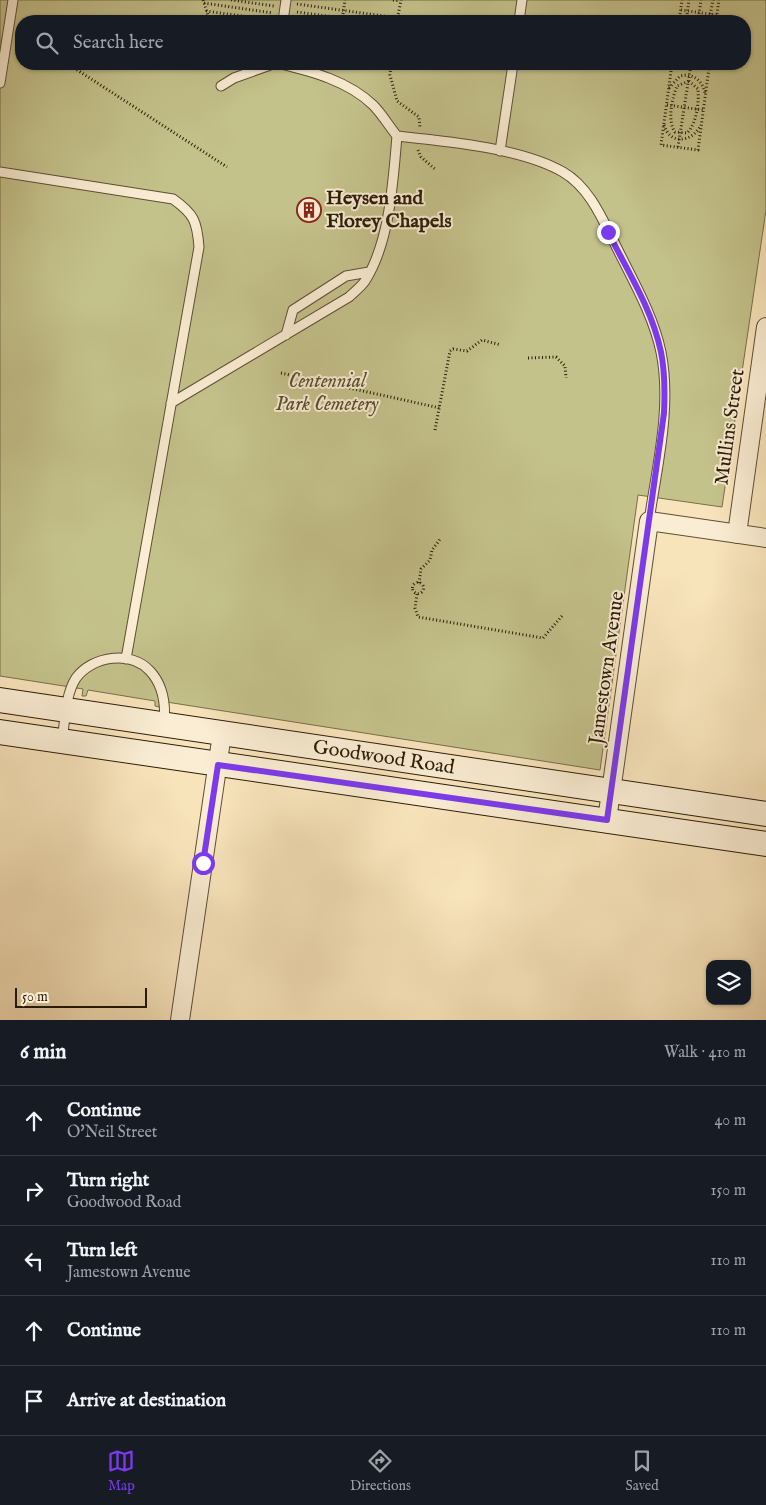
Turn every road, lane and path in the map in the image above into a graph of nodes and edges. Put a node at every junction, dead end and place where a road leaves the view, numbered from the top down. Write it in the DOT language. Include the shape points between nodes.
graph roads {
  1 [pos="12,0"];
  2 [pos="231,0"];
  3 [pos="345,0"];
  4 [pos="393,0"];
  5 [pos="522,0"];
  6 [pos="682,0"];
  7 [pos="689,0"];
  8 [pos="701,0"];
  9 [pos="713,0"];
  10 [pos="719,0"];
  11 [pos="400,1"];
  12 [pos="203,2"];
  13 [pos="344,10"];
  14 [pos="681,10"];
  15 [pos="206,11"];
  16 [pos="284,11"];
  17 [pos="688,11"];
  18 [pos="699,13"];
  19 [pos="710,14"];
  20 [pos="208,15"];
  21 [pos="299,15"];
  22 [pos="310,15"];
  23 [pos="343,15"];
  24 [pos="371,15"];
  25 [pos="399,15"];
  26 [pos="520,15"];
  27 [pos="680,15"];
  28 [pos="687,15"];
  29 [pos="717,15"];
  30 [pos="77,70"];
  31 [pos="256,70"];
  32 [pos="304,70"];
  33 [pos="390,70"];
  34 [pos="512,70"];
  35 [pos="671,70"];
  36 [pos="690,70"];
  37 [pos="709,70"];
  38 [pos="1,73"];
  39 [pos="690,75"];
  40 [pos="689,81"];
  41 [pos="0,82"];
  42 [pos="221,86"];
  43 [pos="668,90"];
  44 [pos="705,96"];
  45 [pos="666,105"];
  46 [pos="672,105"];
  47 [pos="685,107"];
  48 [pos="696,109"];
  49 [pos="704,110"];
  50 [pos="664,124"];
  51 [pos="701,124"];
  52 [pos="680,134"];
  53 [pos="397,136"];
  54 [pos="416,138"];
  55 [pos="680,140"];
  56 [pos="678,147"];
  57 [pos="500,151"];
  58 [pos="227,167"];
  59 [pos="436,170"];
  60 [pos="0,172"];
  61 [pos="369,272"];
  62 [pos="766,327"];
  63 [pos="286,334"];
  64 [pos="501,345"];
  65 [pos="528,358"];
  66 [pos="281,373"];
  67 [pos="566,378"];
  68 [pos="171,404"];
  69 [pos="440,408"];
  70 [pos="435,430"];
  71 [pos="648,521"];
  72 [pos="737,534"];
  73 [pos="441,538"];
  74 [pos="766,538"];
  75 [pos="419,583"];
  76 [pos="417,594"];
  77 [pos="562,616"];
  78 [pos="126,659"];
  79 [pos="0,700"];
  80 [pos="67,710"];
  81 [pos="164,725"];
  82 [pos="0,732"];
  83 [pos="222,734"];
  84 [pos="62,742"];
  85 [pos="218,765"];
  86 [pos="611,792"];
  87 [pos="766,814"];
  88 [pos="607,820"];
  89 [pos="766,844"];
  90 [pos="180,1020"];
  1 -- 38 [label="lane"];
  2 -- 16 [label="path"];
  3 -- 13 [label="path"];
  4 -- 11 [label="path"];
  5 -- 26 [label="lane"];
  6 -- 14 [label="path"];
  7 -- 17 [label="path"];
  8 -- 18 [label="path"];
  9 -- 19 [label="path"];
  10 -- 29 [label="path"];
  11 -- 25 [label="path"];
  12 -- 15 [label="path"];
  12 -- 16 [label="path"];
  13 -- 16 [label="path"];
  13 -- 23 [label="path"];
  13 -- 24 [label="path"];
  14 -- 17 [label="path"];
  14 -- 27 [label="path"];
  15 -- 16 [label="path"];
  15 -- 20 [label="path"];
  16 -- 21 [label="path"];
  16 -- 22 [label="path"];
  17 -- 18 [label="path"];
  17 -- 28 [label="path"];
  18 -- 19 [label="path"];
  19 -- 29 [label="path"];
  30 -- 58 [label="path"];
  31 -- 42 [label="lane"];
  32 -- 53 [label="lane" via="347,87 372,105"];
  33 -- 54 [label="path" via="397,101 419,116 420,128"];
  34 -- 57 [label="lane"];
  35 -- 43 [label="path"];
  36 -- 39 [label="path"];
  37 -- 44 [label="path"];
  38 -- 41 [label="lane"];
  39 -- 40 [label="path"];
  39 -- 43 [label="path" via="675,79"];
  39 -- 44 [label="path" via="701,83"];
  40 -- 46 [label="path" via="677,86"];
  40 -- 47 [label="path"];
  40 -- 48 [label="path" via="698,89"];
  43 -- 45 [label="path"];
  44 -- 49 [label="path"];
  45 -- 46 [label="path"];
  45 -- 50 [label="path"];
  46 -- 47 [label="path"];
  46 -- 52 [label="path" via="671,123 675,132"];
  47 -- 48 [label="path"];
  47 -- 52 [label="path"];
  48 -- 49 [label="path"];
  48 -- 52 [label="path" via="692,128 688,133"];
  49 -- 51 [label="path"];
  50 -- 55 [label="path" via="669,134"];
  50 -- 56 [label="path" via="661,145"];
  51 -- 55 [label="path" via="691,138"];
  51 -- 56 [label="path" via="698,150"];
  52 -- 55 [label="path"];
  53 -- 54 [label="lane"];
  53 -- 61 [label="lane" via="393,186 375,260"];
  54 -- 57 [label="lane"];
  54 -- 59 [label="path" via="421,157"];
  55 -- 56 [label="path"];
  57 -- 71 [label="lane" via="538,160 563,171 579,183 597,209 652,324 661,352 665,384 664,413"];
  60 -- 68 [label="lane" via="173,199 190,211 199,247"];
  61 -- 63 [label="lane" via="364,282 348,297"];
  61 -- 63 [label="lane" via="346,276 293,310"];
  62 -- 72 [label="street, Mullins Street"];
  63 -- 68 [label="lane"];
  64 -- 69 [label="path" via="482,340 467,351 450,351"];
  65 -- 67 [label="path" via="556,357 564,366"];
  66 -- 69 [label="path"];
  68 -- 78 [label="lane"];
  69 -- 70 [label="path"];
  71 -- 72 [label="street"];
  71 -- 86 [label="street, Jamestown Avenue"];
  72 -- 74 [label="street"];
  73 -- 75 [label="path" via="432,550 430,560 421,569"];
  75 -- 76 [label="path" via="424,588"];
  75 -- 76 [label="path" via="412,587"];
  76 -- 77 [label="path" via="415,608 418,617 477,629 543,638"];
  78 -- 80 [label="lane" via="106,658 83,670 75,680"];
  78 -- 81 [label="lane" via="150,670 157,681 166,707"];
  79 -- 80 [label="main road, Goodwood Road"];
  80 -- 81 [label="main road, Goodwood Road"];
  80 -- 84 [label="lane"];
  81 -- 83 [label="main road, Goodwood Road"];
  82 -- 84 [label="main road, Goodwood Road"];
  83 -- 85 [label="street"];
  83 -- 86 [label="main road, Goodwood Road"];
  84 -- 85 [label="main road, Goodwood Road"];
  85 -- 88 [label="main road, Goodwood Road"];
  85 -- 90 [label="street"];
  86 -- 87 [label="main road, Goodwood Road"];
  86 -- 88 [label="street, Jamestown Avenue"];
  88 -- 89 [label="main road, Goodwood Road"];
}
